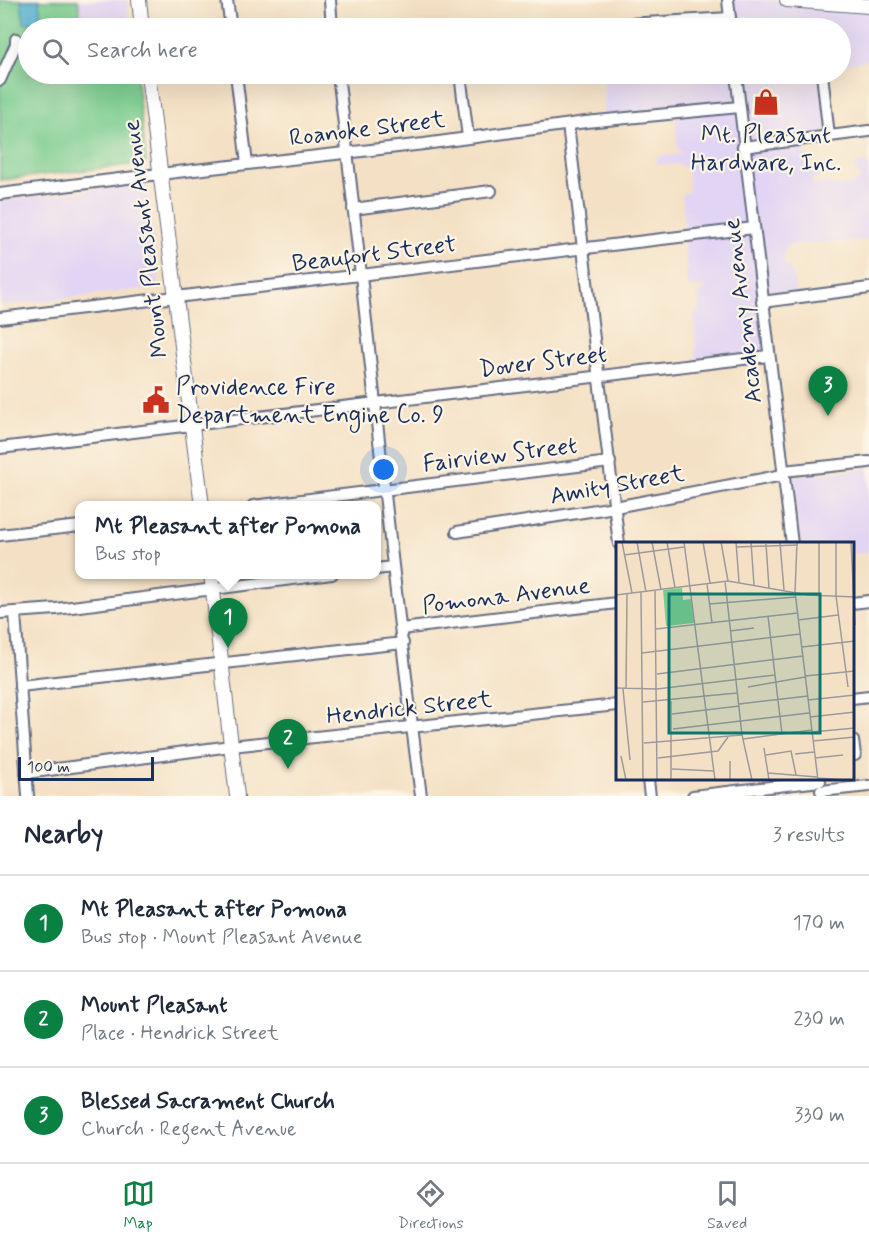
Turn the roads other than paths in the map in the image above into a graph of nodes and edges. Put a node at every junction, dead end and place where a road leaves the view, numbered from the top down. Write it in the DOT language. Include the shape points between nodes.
graph roads {
  1 [pos="139,0"];
  2 [pos="227,0"];
  3 [pos="330,0"];
  4 [pos="728,0"];
  5 [pos="787,0"];
  6 [pos="864,4"];
  7 [pos="141,18"];
  8 [pos="230,18"];
  9 [pos="332,18"];
  10 [pos="730,18"];
  11 [pos="16,39"];
  12 [pos="0,80"];
  13 [pos="149,84"];
  14 [pos="237,84"];
  15 [pos="339,84"];
  16 [pos="460,84"];
  17 [pos="737,84"];
  18 [pos="823,84"];
  19 [pos="739,107"];
  20 [pos="568,125"];
  21 [pos="869,131"];
  22 [pos="829,136"];
  23 [pos="468,137"];
  24 [pos="743,147"];
  25 [pos="347,152"];
  26 [pos="248,164"];
  27 [pos="159,174"];
  28 [pos="491,191"];
  29 [pos="0,194"];
  30 [pos="353,208"];
  31 [pos="754,228"];
  32 [pos="584,249"];
  33 [pos="361,275"];
  34 [pos="869,288"];
  35 [pos="175,297"];
  36 [pos="762,302"];
  37 [pos="0,318"];
  38 [pos="768,356"];
  39 [pos="600,376"];
  40 [pos="375,402"];
  41 [pos="190,424"];
  42 [pos="0,447"];
  43 [pos="610,462"];
  44 [pos="869,462"];
  45 [pos="783,473"];
  46 [pos="384,489"];
  47 [pos="201,501"];
  48 [pos="292,501"];
  49 [pos="615,507"];
  50 [pos="75,527"];
  51 [pos="457,532"];
  52 [pos="0,535"];
  53 [pos="619,542"];
  54 [pos="792,542"];
  55 [pos="393,567"];
  56 [pos="381,568"];
  57 [pos="212,579"];
  58 [pos="292,579"];
  59 [pos="213,589"];
  60 [pos="869,601"];
  61 [pos="616,603"];
  62 [pos="854,603"];
  63 [pos="15,613"];
  64 [pos="0,614"];
  65 [pos="401,629"];
  66 [pos="403,643"];
  67 [pos="221,664"];
  68 [pos="20,686"];
  69 [pos="869,696"];
  70 [pos="854,698"];
  71 [pos="616,705"];
  72 [pos="413,727"];
  73 [pos="231,746"];
  74 [pos="854,748"];
  75 [pos="855,755"];
  76 [pos="27,772"];
  77 [pos="648,781"];
  78 [pos="869,786"];
  79 [pos="821,787"];
  80 [pos="28,796"];
  81 [pos="237,796"];
  82 [pos="421,796"];
  83 [pos="650,796"];
  84 [pos="693,796"];
  1 -- 7 [label="main road"];
  2 -- 8 [label="street"];
  3 -- 9 [label="street"];
  4 -- 10 [label="street"];
  5 -- 6 [label="main road"];
  11 -- 12 [label="street"];
  13 -- 27 [label="main road, Mount Pleasant Avenue"];
  14 -- 26 [label="street"];
  15 -- 25 [label="street"];
  16 -- 23 [label="street"];
  17 -- 19 [label="street, Academy Avenue"];
  18 -- 22 [label="street"];
  19 -- 20 [label="street, Roanoke Street"];
  19 -- 24 [label="street, Academy Avenue"];
  20 -- 23 [label="street, Roanoke Street"];
  20 -- 32 [label="street"];
  21 -- 22 [label="street"];
  22 -- 24 [label="street"];
  23 -- 25 [label="street, Roanoke Street"];
  24 -- 31 [label="street, Academy Avenue"];
  25 -- 26 [label="street, Roanoke Street"];
  25 -- 30 [label="street"];
  26 -- 27 [label="street, Roanoke Street"];
  27 -- 29 [label="street, Roanoke Street"];
  27 -- 35 [label="main road, Mount Pleasant Avenue"];
  28 -- 30 [label="street"];
  30 -- 33 [label="street"];
  31 -- 32 [label="street, Beaufort Street"];
  31 -- 36 [label="street, Academy Avenue"];
  32 -- 33 [label="street, Beaufort Street"];
  32 -- 39 [label="street"];
  33 -- 35 [label="street, Beaufort Street"];
  33 -- 40 [label="street"];
  34 -- 36 [label="street"];
  35 -- 37 [label="street, Beaufort Street"];
  35 -- 41 [label="main road, Mount Pleasant Avenue"];
  36 -- 38 [label="street, Academy Avenue"];
  38 -- 39 [label="street, Dover Street"];
  38 -- 45 [label="street, Academy Avenue"];
  39 -- 40 [label="street, Dover Street"];
  39 -- 43 [label="street"];
  40 -- 41 [label="street, Dover Street"];
  40 -- 46 [label="street"];
  41 -- 42 [label="street, Dover Street"];
  41 -- 47 [label="main road, Mount Pleasant Avenue"];
  43 -- 46 [label="street, Fairview Street"];
  43 -- 49 [label="street"];
  44 -- 45 [label="street, Amity Street"];
  45 -- 49 [label="street, Amity Street"];
  45 -- 54 [label="street, Academy Avenue"];
  46 -- 48 [label="street, Fairview Street"];
  46 -- 55 [label="street"];
  49 -- 51 [label="street, Amity Street"];
  49 -- 53 [label="street"];
  50 -- 52 [label="street"];
  55 -- 56 [label="street"];
  55 -- 65 [label="street"];
  57 -- 59 [label="main road"];
  58 -- 59 [label="street"];
  59 -- 63 [label="street"];
  59 -- 67 [label="main road"];
  60 -- 62 [label="street"];
  61 -- 65 [label="street, Pomona Avenue"];
  63 -- 64 [label="street"];
  63 -- 68 [label="street"];
  65 -- 66 [label="street"];
  66 -- 67 [label="street, Pomona Avenue"];
  66 -- 72 [label="street"];
  67 -- 68 [label="street, Pomona Avenue"];
  67 -- 73 [label="main road"];
  68 -- 76 [label="street"];
  69 -- 70 [label="street"];
  71 -- 72 [label="street, Hendrick Street"];
  72 -- 73 [label="street, Hendrick Street"];
  72 -- 82 [label="street"];
  73 -- 76 [label="street, Hendrick Street"];
  73 -- 81 [label="main road"];
  74 -- 75 [label="street"];
  76 -- 80 [label="street"];
  77 -- 83 [label="street"];
  78 -- 79 [label="street"];
  79 -- 84 [label="street"];
}
